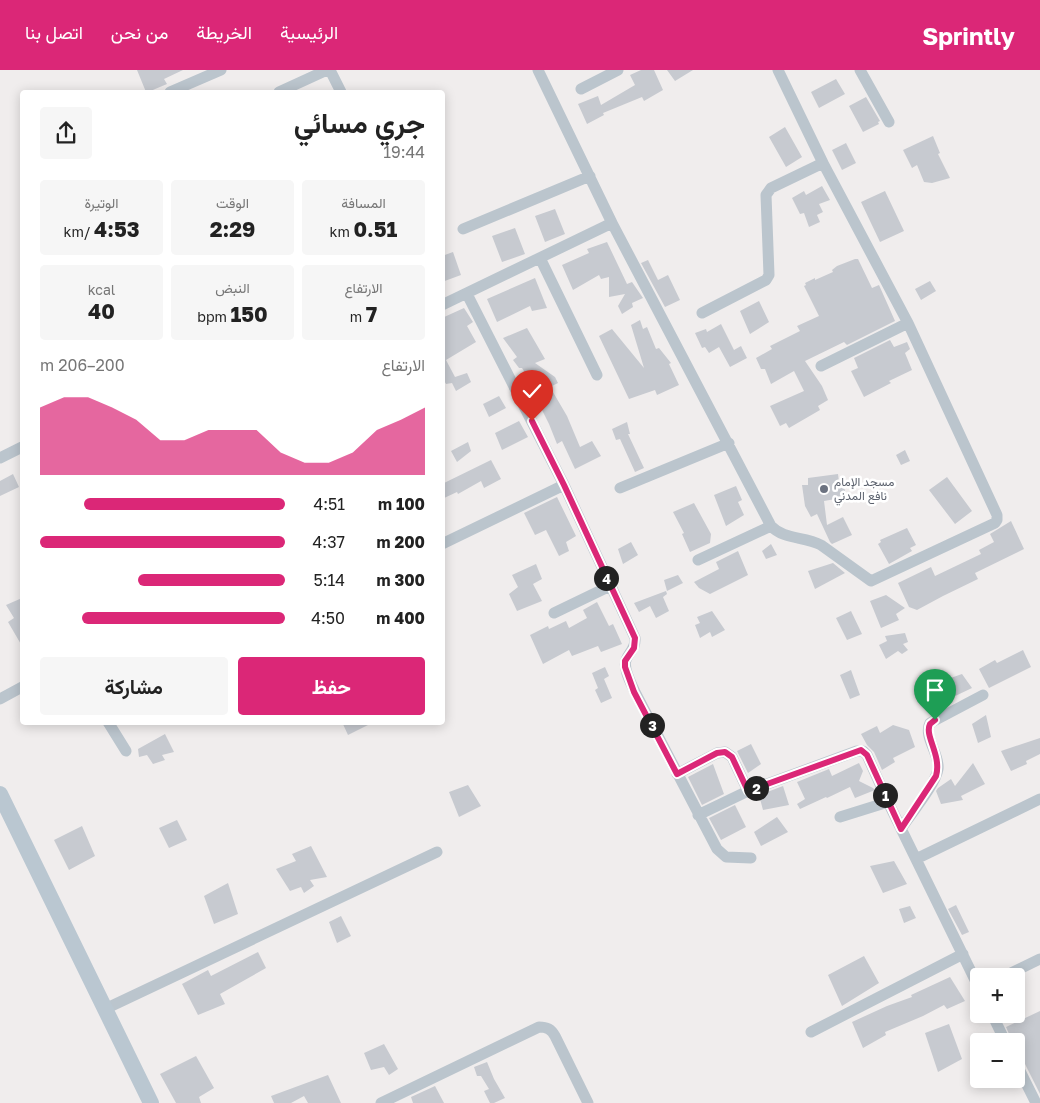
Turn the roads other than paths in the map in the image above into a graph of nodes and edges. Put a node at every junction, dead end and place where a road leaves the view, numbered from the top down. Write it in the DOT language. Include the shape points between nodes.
graph roads {
  1 [pos="220,70"];
  2 [pos="329,70"];
  3 [pos="538,70"];
  4 [pos="618,70"];
  5 [pos="778,70"];
  6 [pos="860,70"];
  7 [pos="581,89"];
  8 [pos="175,90"];
  9 [pos="284,90"];
  10 [pos="340,90"];
  11 [pos="889,122"];
  12 [pos="823,164"];
  13 [pos="590,176"];
  14 [pos="612,223"];
  15 [pos="463,229"];
  16 [pos="540,258"];
  17 [pos="467,294"];
  18 [pos="445,304"];
  19 [pos="702,313"];
  20 [pos="908,323"];
  21 [pos="821,366"];
  22 [pos="597,375"];
  23 [pos="729,443"];
  24 [pos="20,448"];
  25 [pos="0,458"];
  26 [pos="564,485"];
  27 [pos="620,488"];
  28 [pos="771,526"];
  29 [pos="445,543"];
  30 [pos="698,560"];
  31 [pos="610,586"];
  32 [pos="554,613"];
  33 [pos="20,688"];
  34 [pos="983,696"];
  35 [pos="0,698"];
  36 [pos="110,725"];
  37 [pos="126,751"];
  38 [pos="677,774"];
  39 [pos="748,791"];
  40 [pos="0,794"];
  41 [pos="1040,799"];
  42 [pos="888,802"];
  43 [pos="698,815"];
  44 [pos="840,817"];
  45 [pos="901,829"];
  46 [pos="437,852"];
  47 [pos="751,858"];
  48 [pos="916,859"];
  49 [pos="962,954"];
  50 [pos="1040,959"];
  51 [pos="1021,968"];
  52 [pos="970,970"];
  53 [pos="105,1009"];
  54 [pos="812,1032"];
  55 [pos="1025,1082"];
  56 [pos="152,1103"];
  57 [pos="381,1103"];
  58 [pos="588,1103"];
  59 [pos="1036,1103"];
  1 -- 8 [label="street"];
  2 -- 9 [label="street"];
  2 -- 10 [label="street"];
  3 -- 13 [label="street"];
  4 -- 7 [label="street"];
  5 -- 12 [label="street"];
  6 -- 11 [label="street"];
  12 -- 19 [label="street" via="767,191 766,280"];
  12 -- 20 [label="street"];
  13 -- 14 [label="street"];
  13 -- 15 [label="street"];
  14 -- 16 [label="street"];
  14 -- 23 [label="street"];
  16 -- 17 [label="street"];
  16 -- 22 [label="street"];
  17 -- 18 [label="street"];
  17 -- 26 [label="street"];
  20 -- 21 [label="street"];
  20 -- 28 [label="street" via="997,515 995,523 871,581 821,545 778,533"];
  23 -- 27 [label="street"];
  23 -- 28 [label="street"];
  24 -- 25 [label="street"];
  26 -- 29 [label="street"];
  26 -- 31 [label="street"];
  28 -- 30 [label="street"];
  31 -- 32 [label="street"];
  31 -- 38 [label="street" via="635,638 625,667 634,692"];
  33 -- 35 [label="street"];
  34 -- 45 [label="street" via="930,724 928,732 938,768 936,776"];
  36 -- 37 [label="street"];
  38 -- 39 [label="street" via="725,752 732,757"];
  38 -- 43 [label="street"];
  39 -- 42 [label="street" via="861,750 867,755"];
  39 -- 43 [label="street"];
  40 -- 53 [label="main road"];
  41 -- 48 [label="street"];
  42 -- 44 [label="street"];
  42 -- 45 [label="street"];
  43 -- 47 [label="street" via="720,854"];
  45 -- 48 [label="street"];
  46 -- 53 [label="street"];
  48 -- 49 [label="street"];
  49 -- 52 [label="street"];
  49 -- 54 [label="street"];
  50 -- 51 [label="street"];
  53 -- 56 [label="main road"];
  55 -- 59 [label="street"];
  57 -- 58 [label="street" via="544,1027 552,1030"];
}
